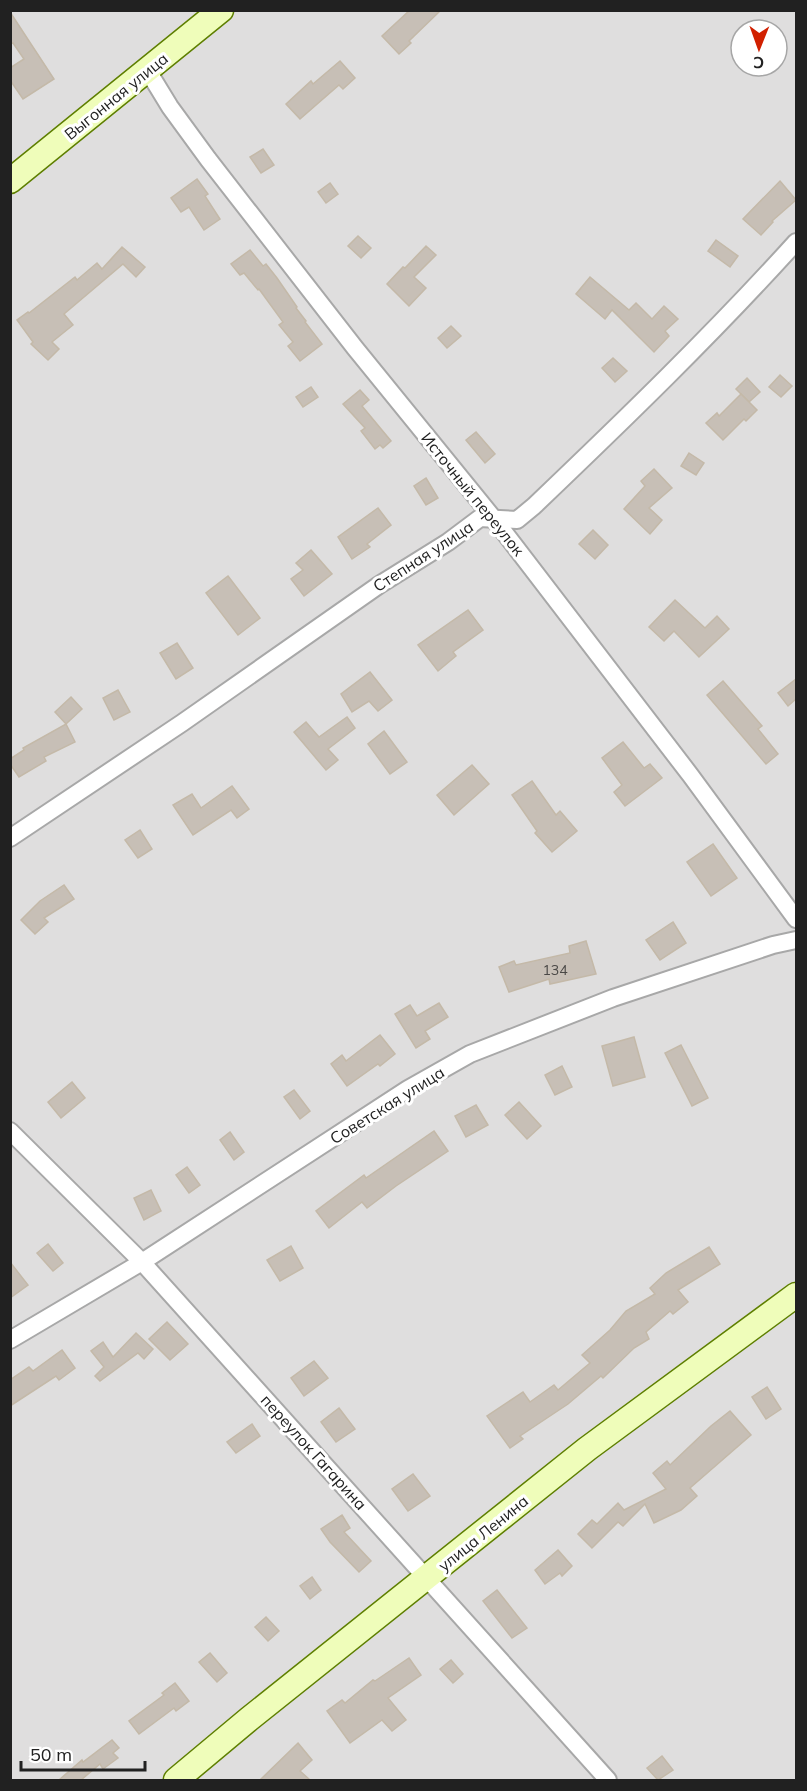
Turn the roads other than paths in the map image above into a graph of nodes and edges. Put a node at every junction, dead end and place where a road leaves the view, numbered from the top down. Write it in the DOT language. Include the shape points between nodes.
graph roads {
  1 [pos="221,10"];
  2 [pos="148,71"];
  3 [pos="10,181"];
  4 [pos="796,242"];
  5 [pos="494,519"];
  6 [pos="10,838"];
  7 [pos="796,919"];
  8 [pos="796,940"];
  9 [pos="10,1131"];
  10 [pos="142,1262"];
  11 [pos="796,1295"];
  12 [pos="10,1340"];
  13 [pos="427,1577"];
  14 [pos="176,1780"];
  15 [pos="608,1780"];
  1 -- 2 [label="street, Выгонная улица"];
  2 -- 3 [label="street, Выгонная улица"];
  2 -- 5 [label="street, Источный переулок" via="215,168"];
  4 -- 5 [label="street, Степная улица" via="731,313 534,506 517,520"];
  5 -- 6 [label="street, Степная улица" via="480,518"];
  5 -- 7 [label="street, Источный переулок"];
  8 -- 10 [label="street, Советская улица" via="613,999 471,1054 408,1089"];
  9 -- 10 [label="street, переулок Гагарина"];
  10 -- 12 [label="street, Советская улица"];
  10 -- 13 [label="street, переулок Гагарина"];
  11 -- 13 [label="street, улица Ленина" via="587,1449"];
  13 -- 14 [label="street, улица Ленина"];
  13 -- 15 [label="street, переулок Гагарина"];
}
